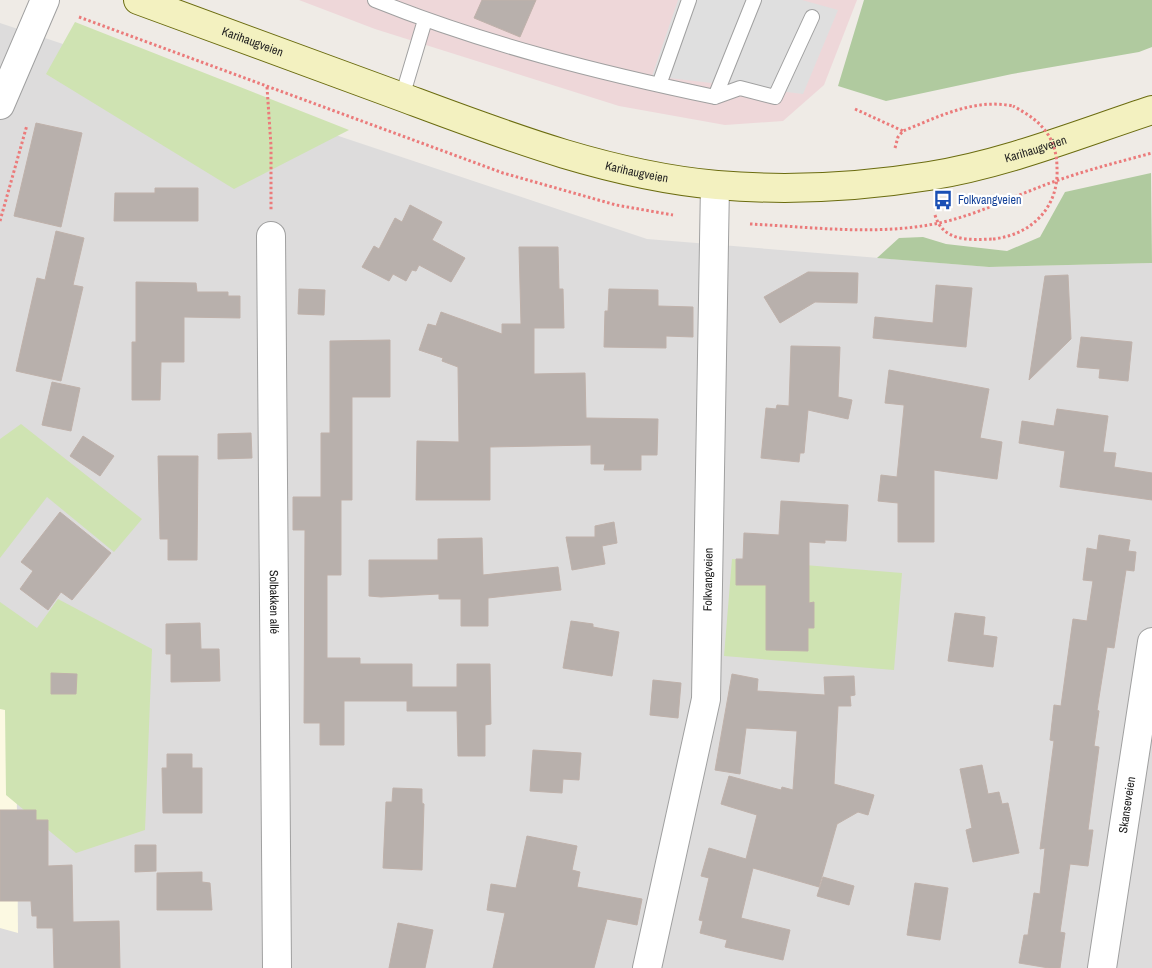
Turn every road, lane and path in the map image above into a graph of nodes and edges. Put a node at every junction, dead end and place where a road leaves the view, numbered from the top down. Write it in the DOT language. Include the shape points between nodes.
graph roads {
  1 [pos="45,0"];
  2 [pos="138,0"];
  3 [pos="376,0"];
  4 [pos="689,0"];
  5 [pos="754,0"];
  6 [pos="79,16"];
  7 [pos="812,17"];
  8 [pos="425,20"];
  9 [pos="660,85"];
  10 [pos="267,87"];
  11 [pos="402,97"];
  12 [pos="715,97"];
  13 [pos="0,105"];
  14 [pos="856,109"];
  15 [pos="1152,110"];
  16 [pos="27,125"];
  17 [pos="903,131"];
  18 [pos="895,148"];
  19 [pos="1152,154"];
  20 [pos="715,185"];
  21 [pos="673,215"];
  22 [pos="934,215"];
  23 [pos="0,221"];
  24 [pos="750,224"];
  25 [pos="937,224"];
  26 [pos="270,236"];
  27 [pos="1152,642"];
  28 [pos="277,968"];
  29 [pos="647,968"];
  30 [pos="1102,968"];
  1 -- 13 [label="street"];
  2 -- 11 [label="main road, Karihaugveien"];
  3 -- 8 [label="lane"];
  4 -- 9 [label="lane"];
  5 -- 12 [label="lane"];
  6 -- 10 [label="path"];
  7 -- 12 [label="lane" via="775,97 740,88"];
  8 -- 9 [label="lane" via="534,53"];
  8 -- 11 [label="lane"];
  9 -- 12 [label="lane"];
  10 -- 21 [label="path" via="503,173 616,205"];
  10 -- 26 [label="path" via="271,146"];
  11 -- 20 [label="main road, Karihaugveien" via="581,160 631,172"];
  14 -- 17 [label="path"];
  15 -- 20 [label="main road, Karihaugveien" via="1012,156 929,176 815,186"];
  16 -- 23 [label="path"];
  17 -- 18 [label="path"];
  17 -- 25 [label="path, bridge" via="953,111 998,103 1012,106 1040,124 1051,138 1056,154 1056,190 1049,206 1027,229 993,240 963,240 946,234"];
  19 -- 25 [label="path" via="1093,168 964,217"];
  20 -- 29 [label="street, Folkvangveien" via="706,699"];
  22 -- 25 [label="path"];
  24 -- 25 [label="path" via="856,229"];
  26 -- 28 [label="street, Solbakken allé"];
  27 -- 30 [label="street, Skanseveien"];
}
